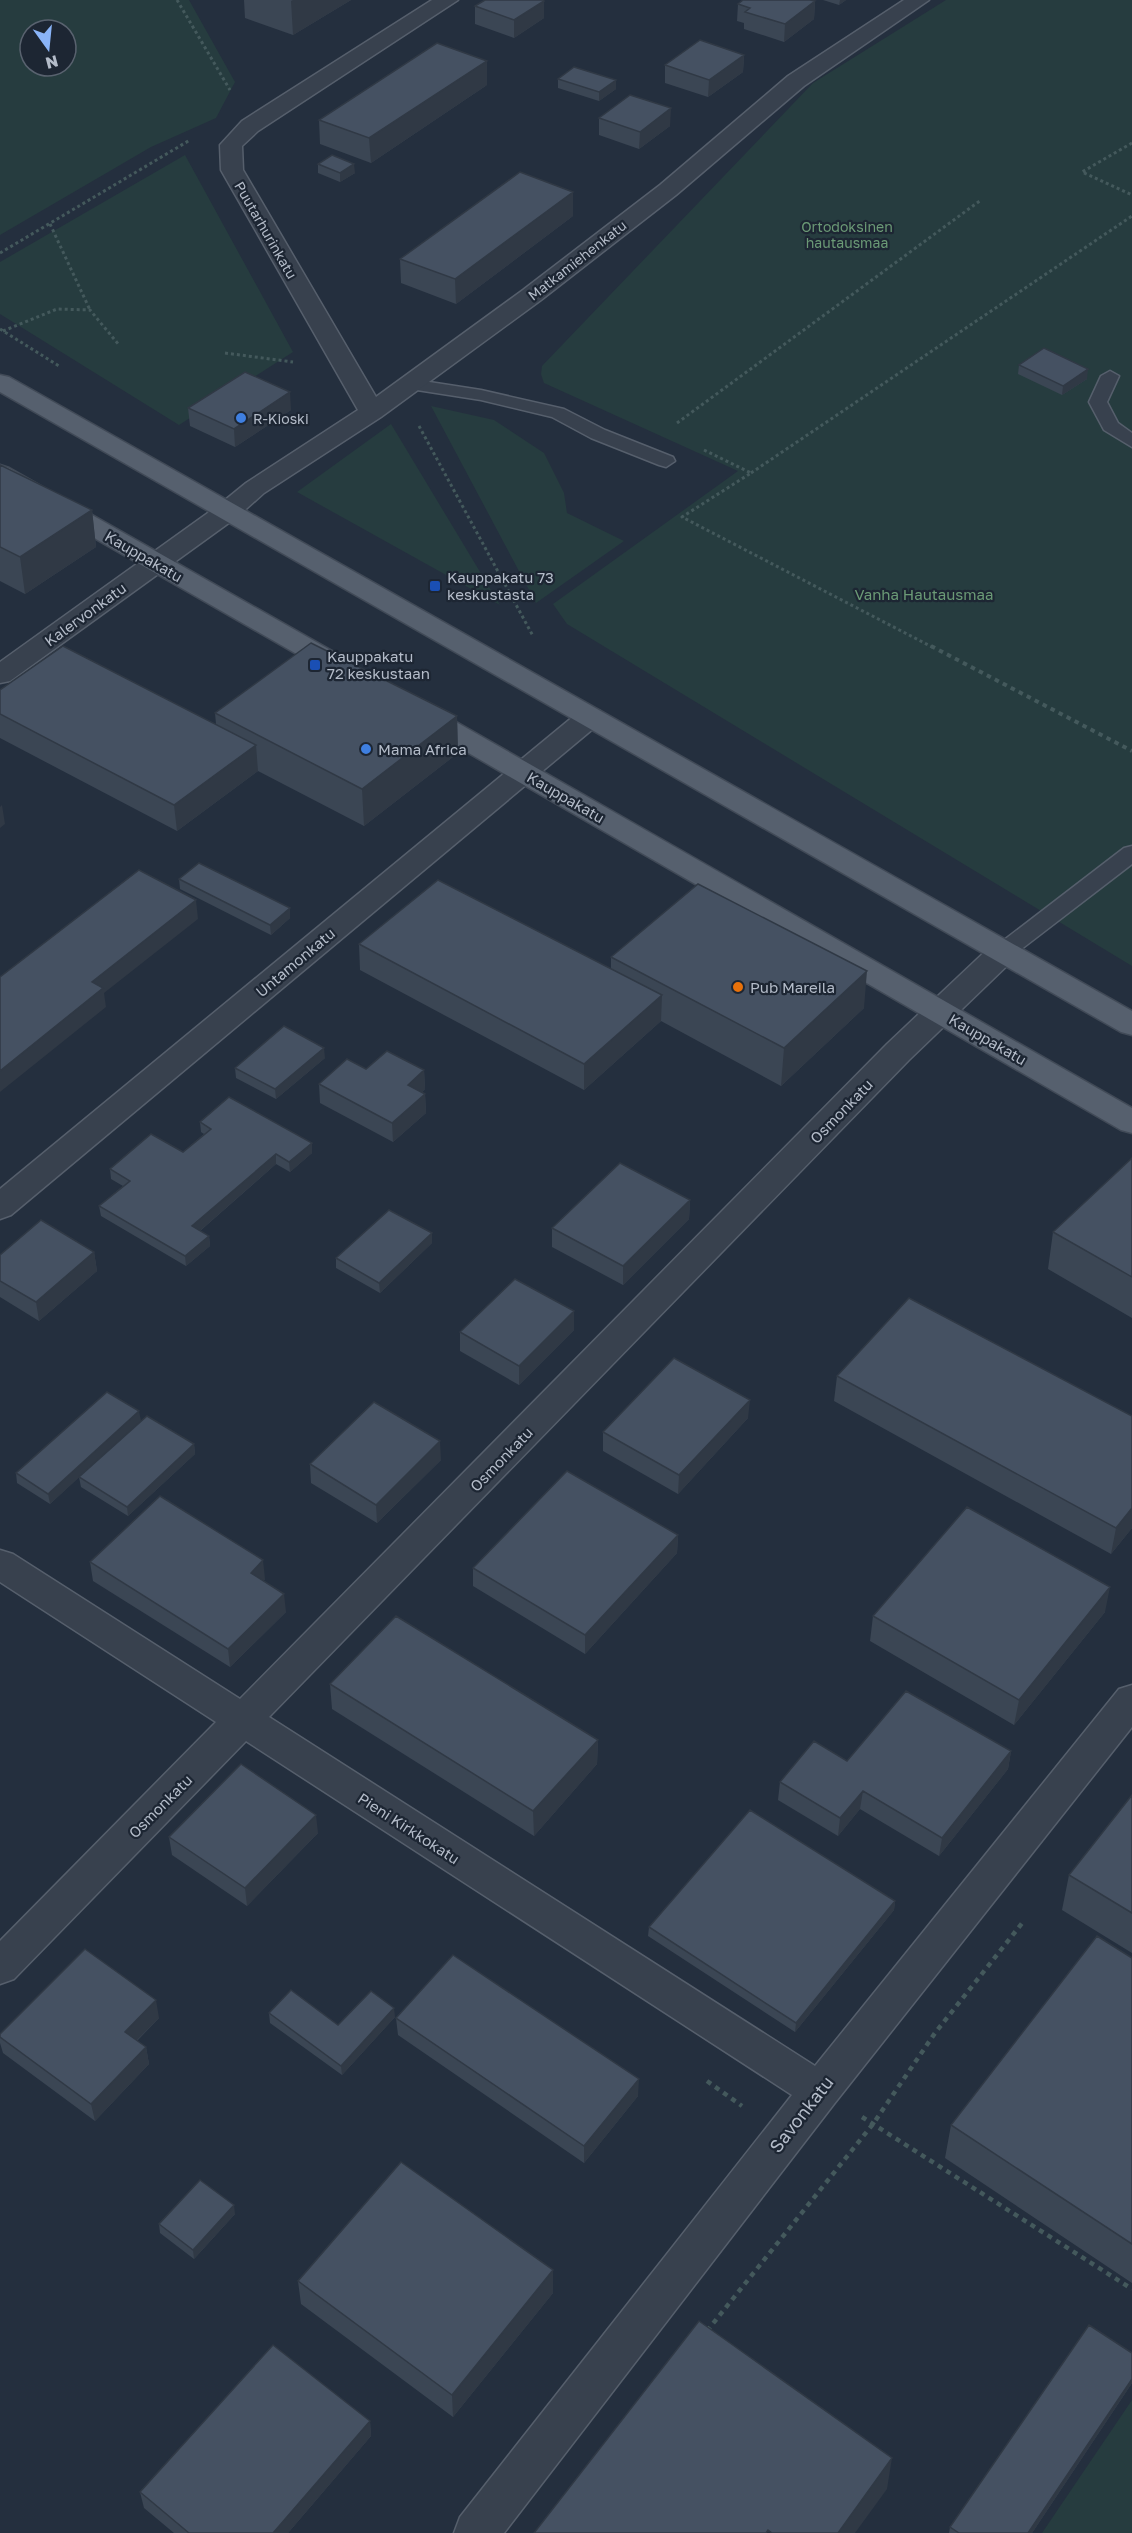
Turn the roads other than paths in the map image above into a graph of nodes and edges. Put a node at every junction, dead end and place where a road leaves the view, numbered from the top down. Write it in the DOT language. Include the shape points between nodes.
graph roads {
  1 [pos="447,0"];
  2 [pos="918,0"];
  3 [pos="1110,376"];
  4 [pos="0,382"];
  5 [pos="410,384"];
  6 [pos="372,412"];
  7 [pos="1132,441"];
  8 [pos="666,461"];
  9 [pos="0,473"];
  10 [pos="228,511"];
  11 [pos="156,562"];
  12 [pos="0,675"];
  13 [pos="590,717"];
  14 [pos="523,772"];
  15 [pos="1132,853"];
  16 [pos="1003,952"];
  17 [pos="939,1011"];
  18 [pos="1132,1025"];
  19 [pos="1132,1122"];
  20 [pos="0,1207"];
  21 [pos="0,1564"];
  22 [pos="1132,1700"];
  23 [pos="243,1722"];
  24 [pos="0,1967"];
  25 [pos="820,2091"];
  26 [pos="476,2533"];
  1 -- 6 [label="street, Puutarhurinkatu" via="250,126 231,145 232,170"];
  2 -- 5 [label="street, Matkamiehenkatu" via="796,81 668,190"];
  3 -- 7 [label="lane" via="1098,402 1110,426"];
  4 -- 10 [label="main road"];
  5 -- 6 [label="street, Matkamiehenkatu"];
  5 -- 8 [label="lane" via="558,413"];
  6 -- 10 [label="street, Matkamiehenkatu" via="255,488"];
  9 -- 11 [label="main road, Kauppakatu"];
  10 -- 11 [label="street, Kalervonkatu"];
  10 -- 13 [label="main road"];
  11 -- 12 [label="street, Kalervonkatu"];
  11 -- 14 [label="main road, Kauppakatu"];
  13 -- 14 [label="street, Untamonkatu"];
  13 -- 16 [label="main road"];
  14 -- 17 [label="main road, Kauppakatu"];
  14 -- 20 [label="street, Untamonkatu"];
  15 -- 16 [label="lane"];
  16 -- 17 [label="street, Osmonkatu"];
  16 -- 18 [label="main road"];
  17 -- 19 [label="main road, Kauppakatu"];
  17 -- 23 [label="street, Osmonkatu"];
  21 -- 23 [label="street, Pieni Kirkkokatu"];
  22 -- 25 [label="street, Savonkatu"];
  23 -- 24 [label="street, Osmonkatu"];
  23 -- 25 [label="street, Pieni Kirkkokatu"];
  25 -- 26 [label="street, Savonkatu"];
}
